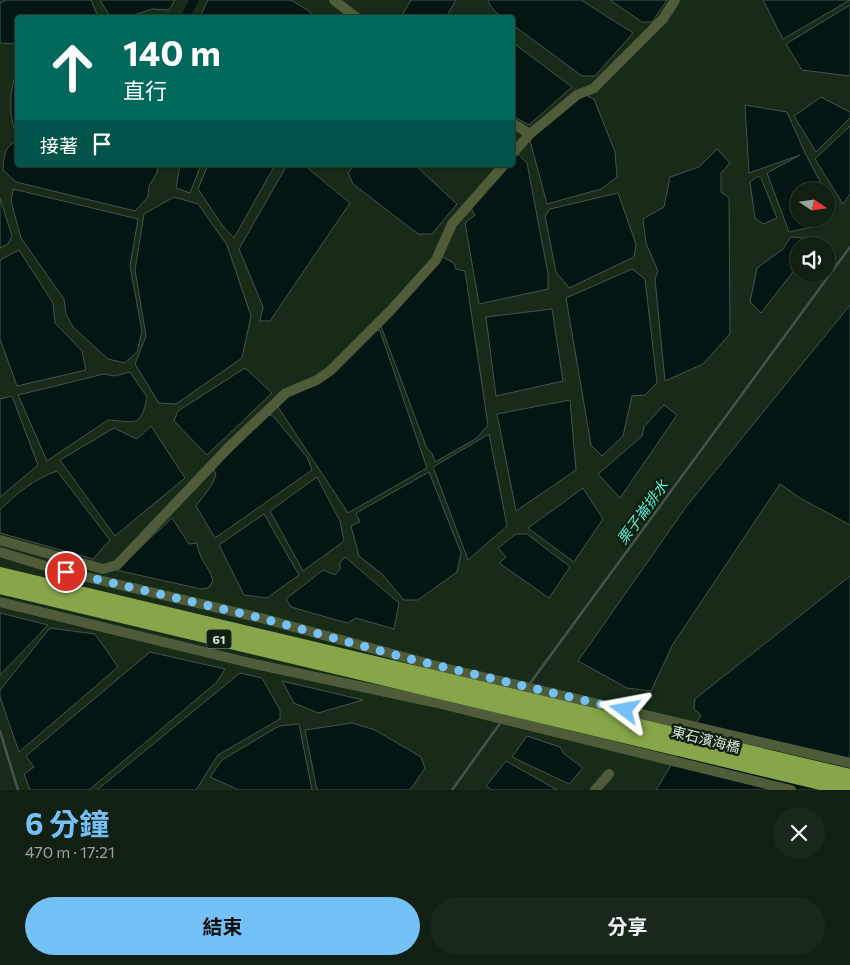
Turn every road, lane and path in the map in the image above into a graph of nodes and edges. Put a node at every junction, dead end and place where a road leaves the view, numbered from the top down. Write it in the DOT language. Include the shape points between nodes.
graph roads {
  1 [pos="334,0"];
  2 [pos="675,0"];
  3 [pos="353,15"];
  4 [pos="515,125"];
  5 [pos="530,134"];
  6 [pos="515,151"];
  7 [pos="502,167"];
  8 [pos="0,540"];
  9 [pos="0,552"];
  10 [pos="0,574"];
  11 [pos="0,587"];
  12 [pos="0,602"];
  13 [pos="454,676"];
  14 [pos="434,697"];
  15 [pos="850,763"];
  16 [pos="609,774"];
  17 [pos="850,776"];
  18 [pos="595,790"];
  19 [pos="791,790"];
  20 [pos="850,790"];
  1 -- 3 [label="street"];
  2 -- 5 [label="street" via="663,19 594,88 577,95"];
  4 -- 5 [label="street"];
  5 -- 6 [label="street"];
  7 -- 8 [label="street" via="452,224 436,260 391,310 330,371 286,393 229,447 117,565 102,569"];
  9 -- 13 [label="street" via="66,572 261,618"];
  10 -- 13 [label="highway, 61"];
  11 -- 14 [label="highway, 61"];
  12 -- 14 [label="street" via="250,663"];
  13 -- 15 [label="street, 東石濱海橋"];
  13 -- 17 [label="highway, 東石濱海橋 / 61"];
  14 -- 19 [label="street, 東石濱海橋"];
  14 -- 20 [label="highway, 東石濱海橋 / 61"];
  16 -- 18 [label="street"];
}
